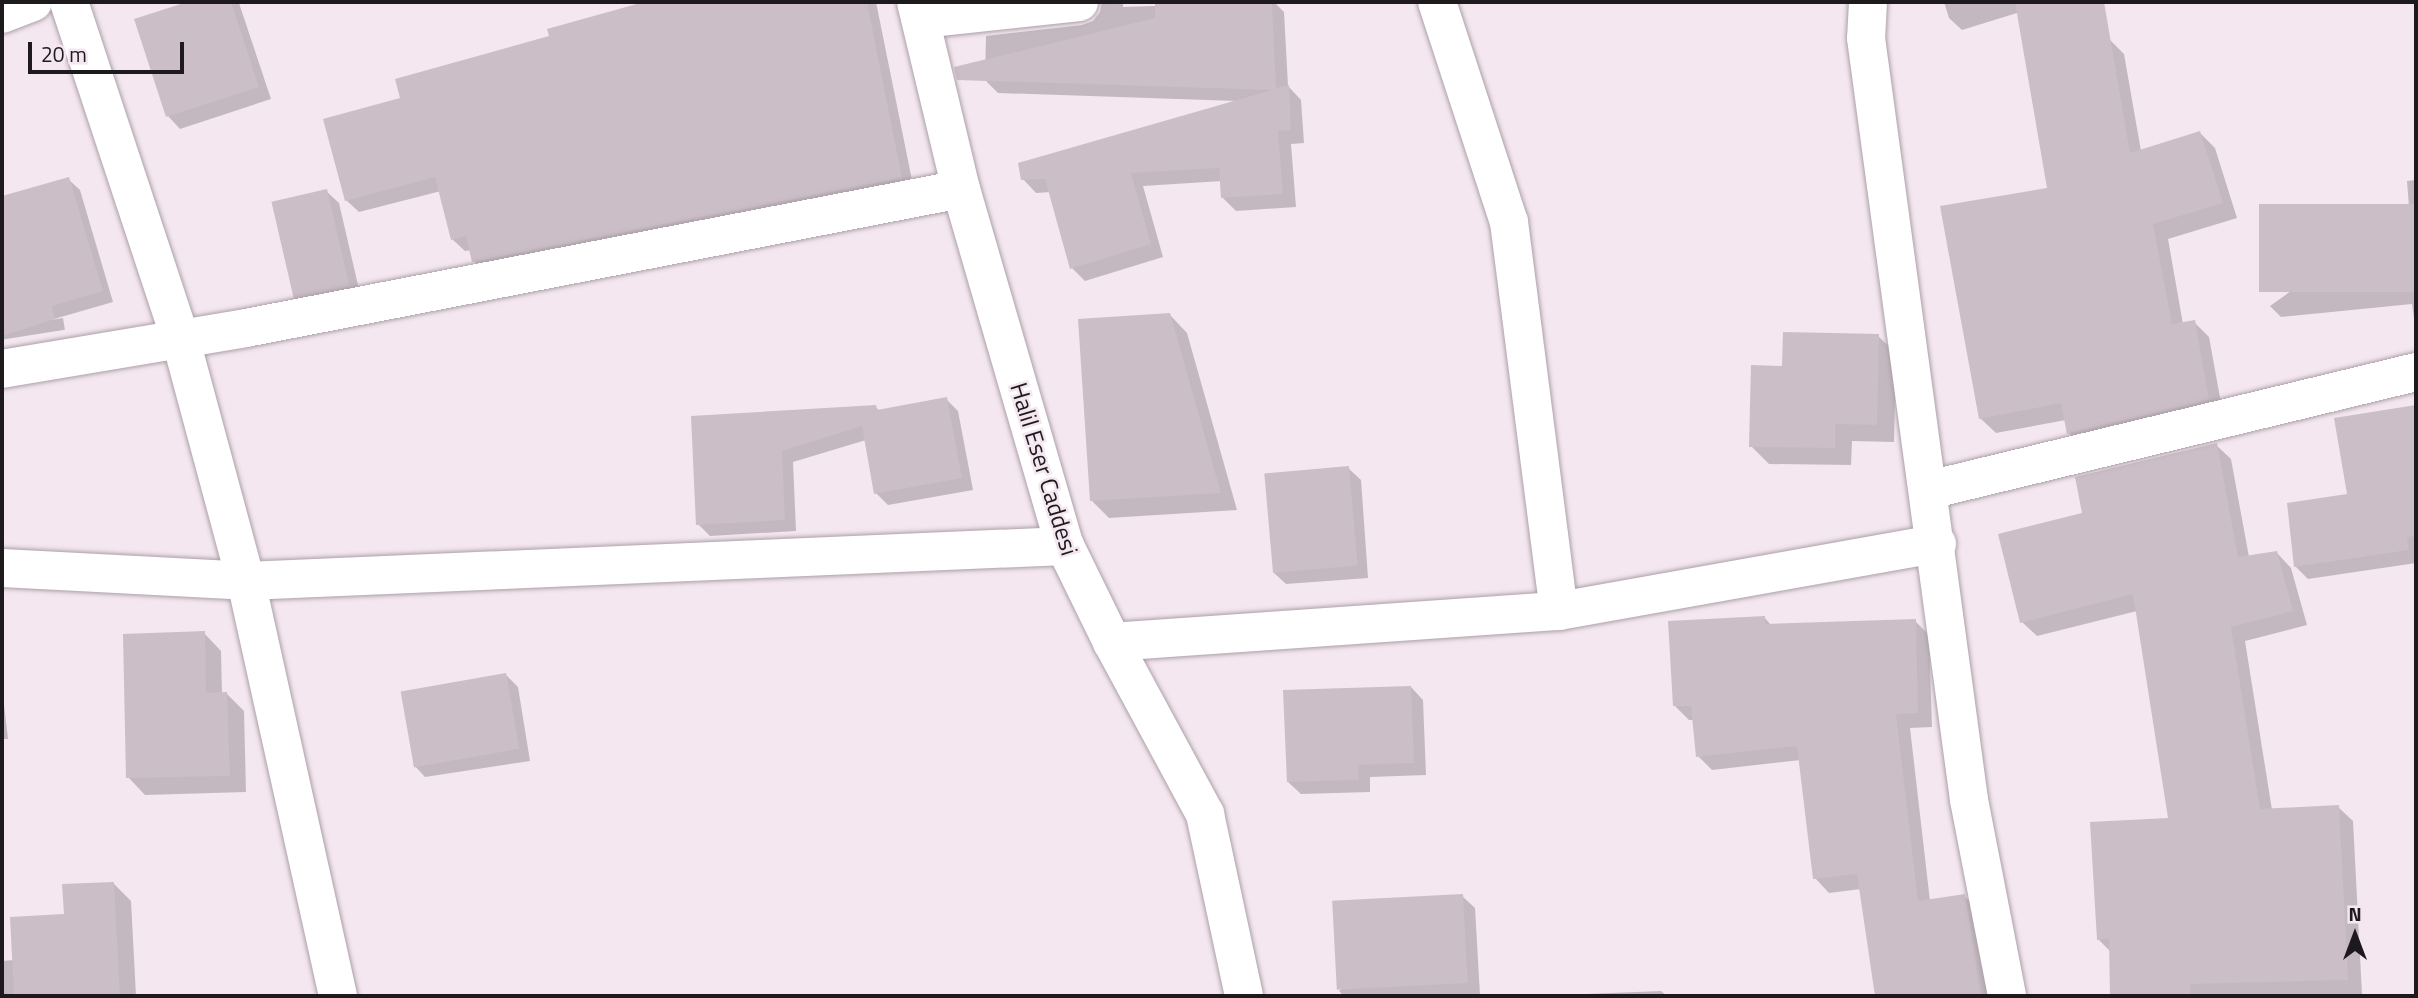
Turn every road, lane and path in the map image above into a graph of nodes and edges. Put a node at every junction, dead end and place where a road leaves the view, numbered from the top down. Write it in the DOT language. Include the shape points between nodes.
graph roads {
  1 [pos="33,2"];
  2 [pos="69,2"];
  3 [pos="1079,2"];
  4 [pos="1437,2"];
  5 [pos="1868,2"];
  6 [pos="918,10"];
  7 [pos="2,14"];
  8 [pos="961,189"];
  9 [pos="180,337"];
  10 [pos="2,369"];
  11 [pos="2416,372"];
  12 [pos="1929,490"];
  13 [pos="1937,544"];
  14 [pos="1065,546"];
  15 [pos="2,568"];
  16 [pos="246,581"];
  17 [pos="1559,611"];
  18 [pos="1112,642"];
  19 [pos="338,996"];
  20 [pos="1244,996"];
  21 [pos="2007,996"];
  1 -- 7 [label="street"];
  2 -- 9 [label="street"];
  3 -- 6 [label="street"];
  4 -- 17 [label="street" via="1508,222"];
  5 -- 12 [label="street" via="1866,38"];
  6 -- 8 [label="street, Halil Eser Caddesi"];
  8 -- 9 [label="street"];
  8 -- 14 [label="street, Halil Eser Caddesi"];
  9 -- 10 [label="street"];
  9 -- 16 [label="street"];
  11 -- 12 [label="street"];
  12 -- 13 [label="street"];
  13 -- 17 [label="street"];
  13 -- 21 [label="street" via="1969,800"];
  14 -- 16 [label="street"];
  14 -- 18 [label="street, Halil Eser Caddesi"];
  15 -- 16 [label="street"];
  16 -- 19 [label="street"];
  17 -- 18 [label="street"];
  18 -- 20 [label="street, Halil Eser Caddesi" via="1205,814"];
}
